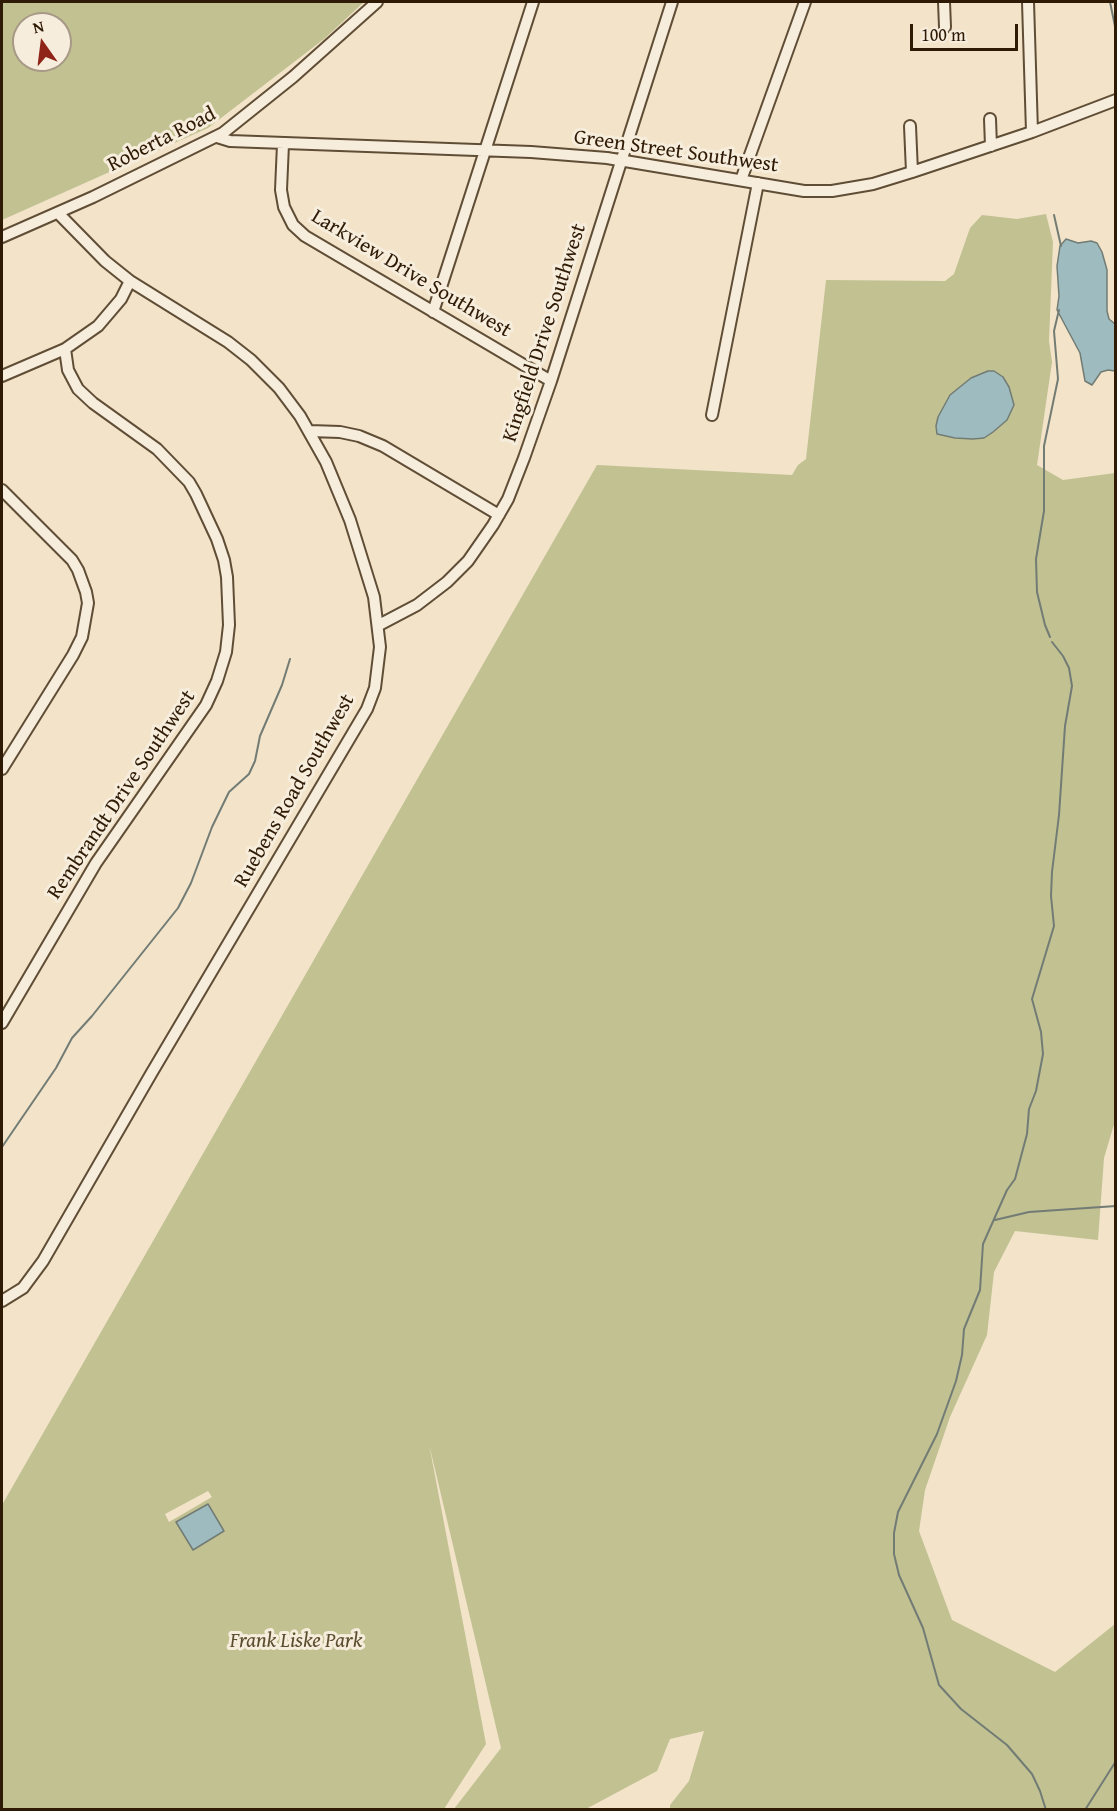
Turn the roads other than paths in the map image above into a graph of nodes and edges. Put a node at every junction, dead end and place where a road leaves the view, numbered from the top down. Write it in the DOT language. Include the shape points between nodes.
graph roads {
  1 [pos="377,2"];
  2 [pos="533,2"];
  3 [pos="672,2"];
  4 [pos="805,2"];
  5 [pos="944,2"];
  6 [pos="1028,2"];
  7 [pos="945,27"];
  8 [pos="1116,100"];
  9 [pos="990,119"];
  10 [pos="910,126"];
  11 [pos="1032,132"];
  12 [pos="217,137"];
  13 [pos="284,144"];
  14 [pos="991,146"];
  15 [pos="486,150"];
  16 [pos="621,160"];
  17 [pos="912,172"];
  18 [pos="741,180"];
  19 [pos="758,183"];
  20 [pos="57,213"];
  21 [pos="2,237"];
  22 [pos="130,281"];
  23 [pos="434,312"];
  24 [pos="65,349"];
  25 [pos="2,376"];
  26 [pos="551,381"];
  27 [pos="712,415"];
  28 [pos="310,431"];
  29 [pos="2,490"];
  30 [pos="499,514"];
  31 [pos="379,625"];
  32 [pos="2,769"];
  33 [pos="2,1023"];
  34 [pos="2,1301"];
  1 -- 12 [label="street, Roberta Road" via="293,77"];
  2 -- 15 [label="street"];
  3 -- 16 [label="street, Kingfield Drive Southwest"];
  4 -- 18 [label="street"];
  5 -- 7 [label="street"];
  6 -- 11 [label="street"];
  8 -- 11 [label="street, Green Street Southwest"];
  9 -- 14 [label="street"];
  10 -- 17 [label="street"];
  11 -- 14 [label="street, Green Street Southwest"];
  12 -- 13 [label="street, Green Street Southwest"];
  12 -- 20 [label="street, Roberta Road"];
  13 -- 15 [label="street, Green Street Southwest"];
  13 -- 23 [label="street, Larkview Drive Southwest" via="281,190 286,213 294,225 305,236"];
  14 -- 17 [label="street, Green Street Southwest"];
  15 -- 16 [label="street, Green Street Southwest"];
  15 -- 23 [label="street"];
  16 -- 18 [label="street, Green Street Southwest"];
  16 -- 26 [label="street, Kingfield Drive Southwest"];
  17 -- 19 [label="street, Green Street Southwest" via="832,191"];
  18 -- 19 [label="street, Green Street Southwest"];
  19 -- 27 [label="street"];
  20 -- 21 [label="street, Roberta Road"];
  20 -- 22 [label="street, Ruebens Road Southwest"];
  22 -- 24 [label="street" via="109,315"];
  22 -- 28 [label="street, Ruebens Road Southwest" via="236,348 279,388"];
  23 -- 26 [label="street, Larkview Drive Southwest"];
  24 -- 25 [label="street"];
  24 -- 33 [label="street, Rembrandt Drive Southwest" via="68,370 78,389 157,449 189,482 224,560 230,625 223,662 206,705 96,863"];
  26 -- 30 [label="street, Kingfield Drive Southwest" via="517,478"];
  28 -- 30 [label="street" via="340,432 383,446"];
  28 -- 31 [label="street, Ruebens Road Southwest" via="350,520"];
  29 -- 32 [label="street" via="72,560 88,603 82,637 73,655"];
  30 -- 31 [label="street, Kingfield Drive Southwest" via="468,561 447,582 417,605"];
  31 -- 34 [label="street, Ruebens Road Southwest" via="378,675 367,709 43,1261 23,1288"];
}
